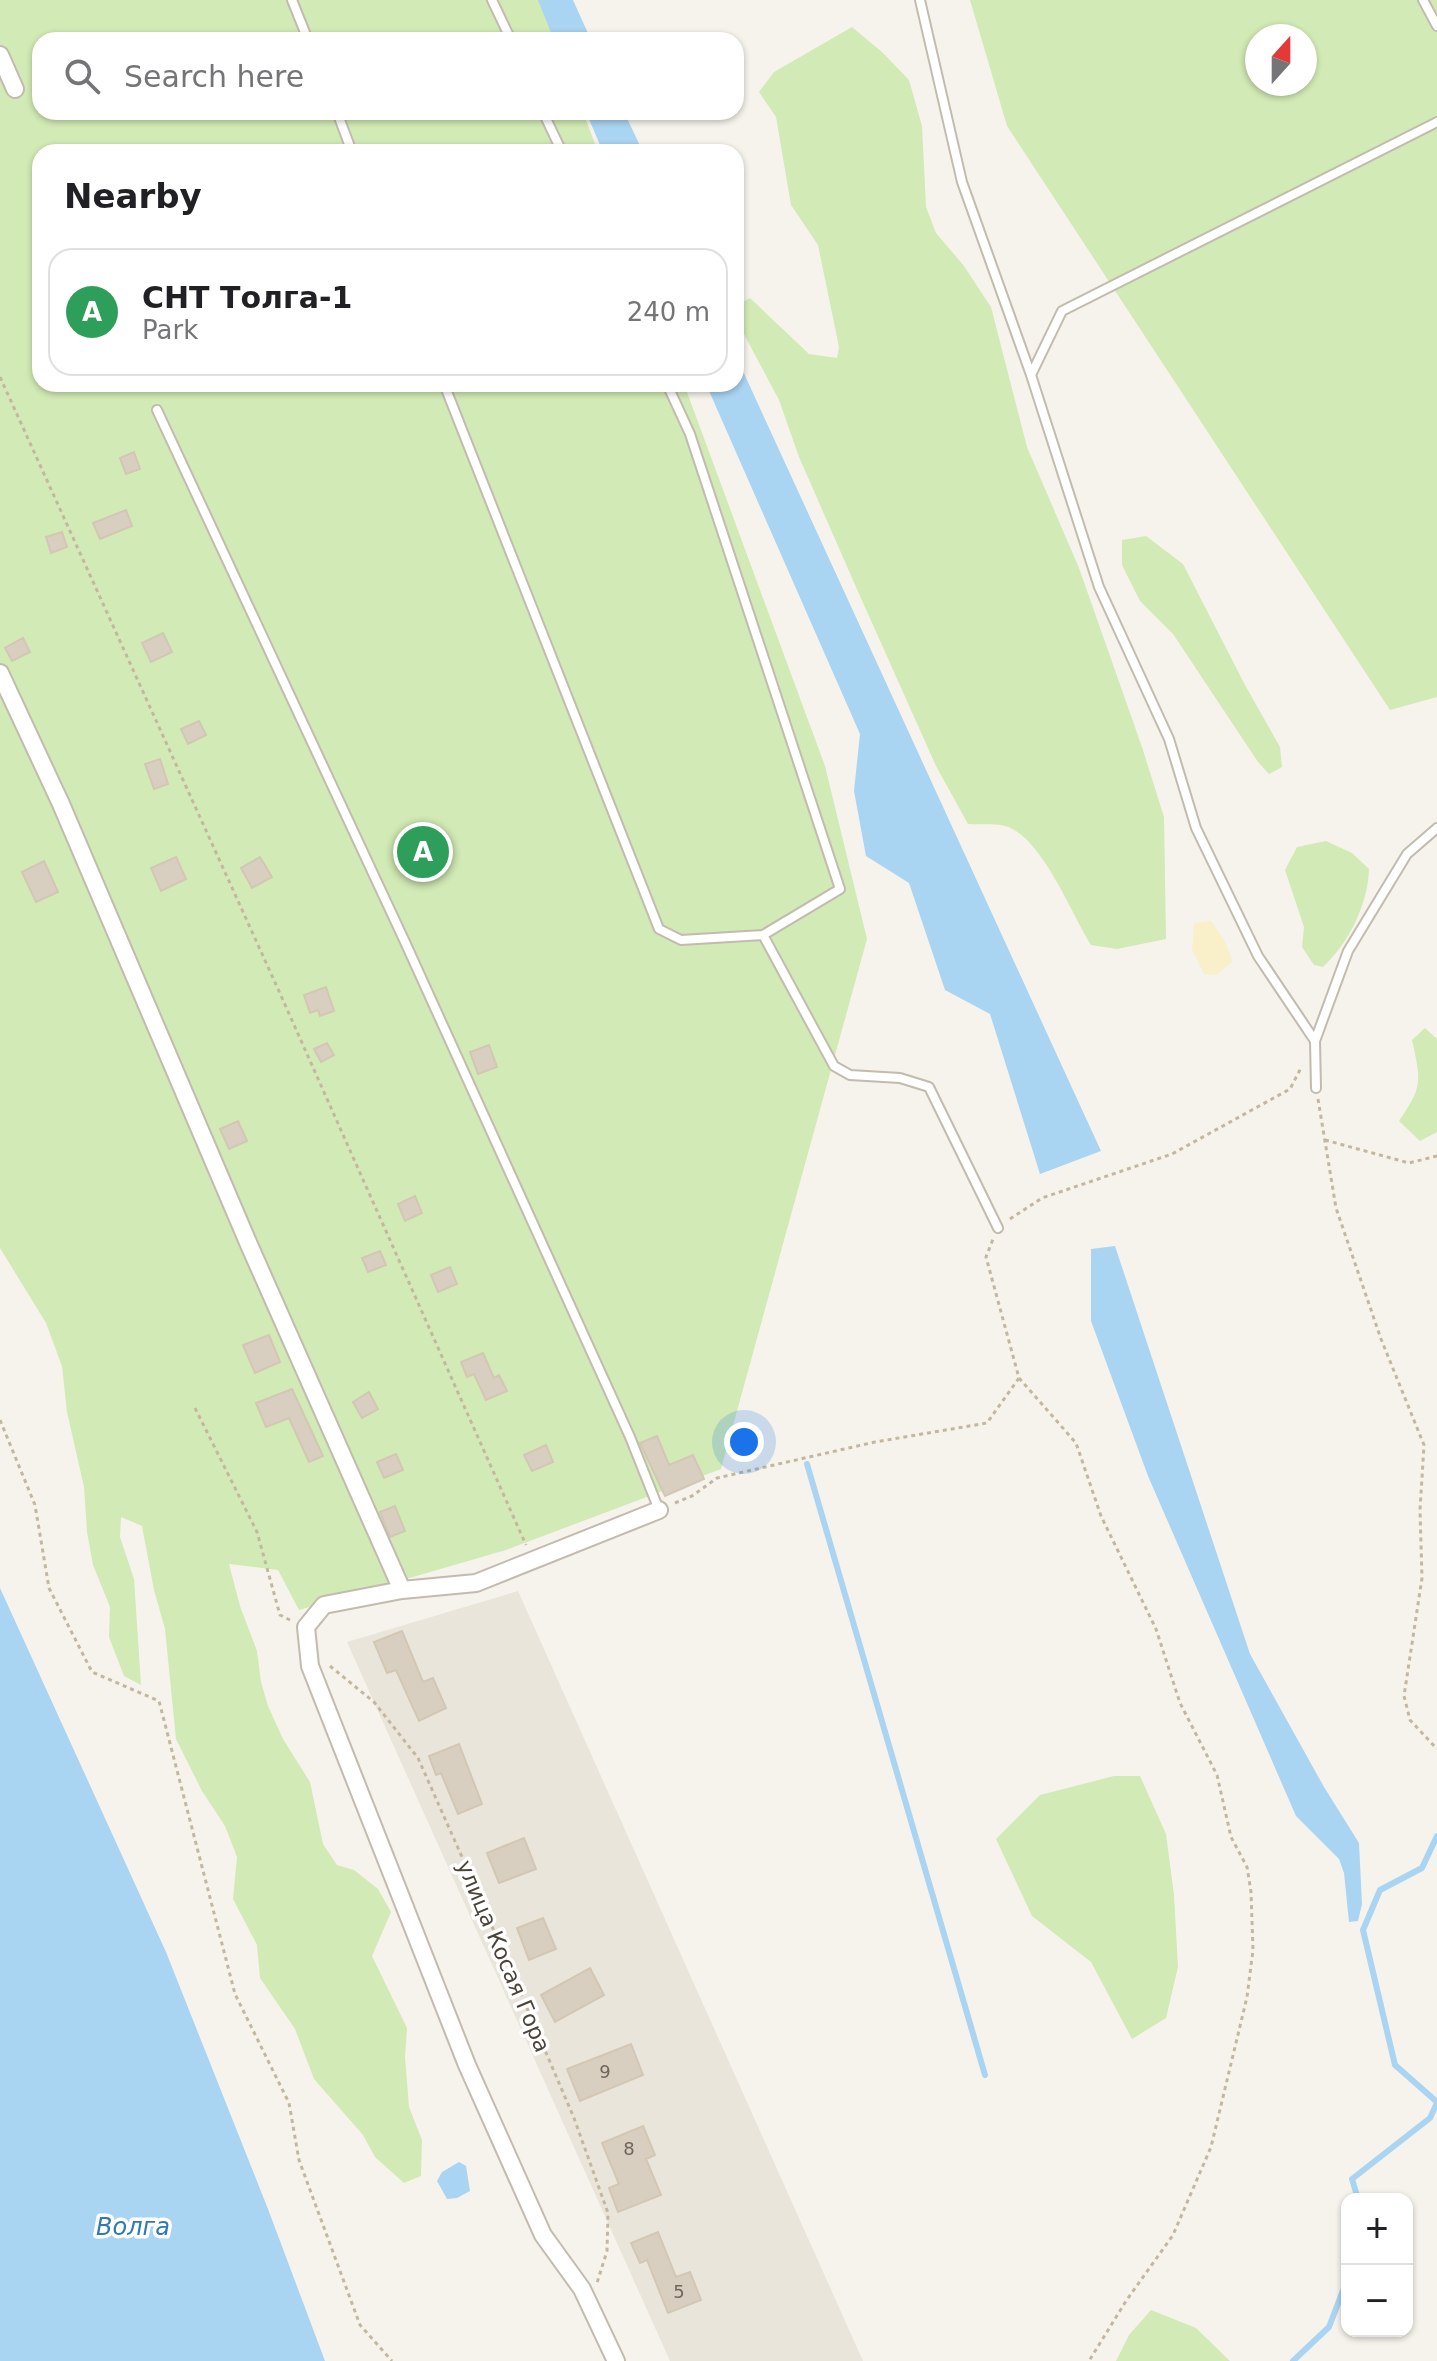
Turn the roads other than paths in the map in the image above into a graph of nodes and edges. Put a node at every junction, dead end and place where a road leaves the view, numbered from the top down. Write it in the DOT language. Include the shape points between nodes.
graph roads {
  1 [pos="292,0"];
  2 [pos="492,0"];
  3 [pos="920,0"];
  4 [pos="1423,0"];
  5 [pos="1437,26"];
  6 [pos="305,32"];
  7 [pos="507,32"];
  8 [pos="0,55"];
  9 [pos="15,89"];
  10 [pos="340,120"];
  11 [pos="547,120"];
  12 [pos="1437,122"];
  13 [pos="349,144"];
  14 [pos="558,144"];
  15 [pos="1031,375"];
  16 [pos="447,392"];
  17 [pos="671,392"];
  18 [pos="157,410"];
  19 [pos="0,673"];
  20 [pos="1437,828"];
  21 [pos="763,935"];
  22 [pos="1315,1041"];
  23 [pos="1316,1088"];
  24 [pos="998,1228"];
  25 [pos="659,1510"];
  26 [pos="402,1590"];
  27 [pos="616,2361"];
  1 -- 6 [label="lane"];
  2 -- 7 [label="lane"];
  3 -- 15 [label="lane" via="962,182"];
  4 -- 5 [label="lane"];
  8 -- 9 [label="street"];
  10 -- 13 [label="lane"];
  11 -- 14 [label="lane"];
  12 -- 15 [label="lane" via="1062,311"];
  15 -- 22 [label="lane" via="1099,587 1169,739 1196,828 1258,956"];
  16 -- 21 [label="lane" via="659,929 681,940"];
  17 -- 21 [label="lane" via="690,434 840,889"];
  18 -- 25 [label="lane" via="405,942"];
  19 -- 26 [label="street"];
  20 -- 22 [label="lane" via="1407,854 1348,951"];
  21 -- 24 [label="lane" via="834,1066 850,1075 900,1078 929,1087"];
  22 -- 23 [label="lane"];
  25 -- 26 [label="street" via="476,1583"];
  26 -- 27 [label="street" via="324,1605 306,1627 310,1666 467,2065 543,2235 582,2289"];
}
